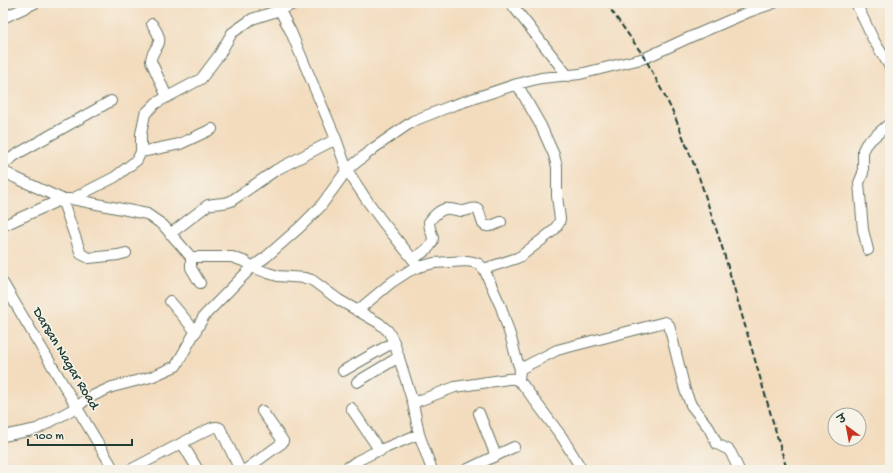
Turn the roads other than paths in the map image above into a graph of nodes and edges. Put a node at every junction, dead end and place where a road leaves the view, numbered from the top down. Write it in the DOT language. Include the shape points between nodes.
graph roads {
  1 [pos="35,3"];
  2 [pos="296,3"];
  3 [pos="774,3"];
  4 [pos="856,3"];
  5 [pos="278,6"];
  6 [pos="513,6"];
  7 [pos="3,18"];
  8 [pos="152,24"];
  9 [pos="890,67"];
  10 [pos="568,76"];
  11 [pos="518,84"];
  12 [pos="167,97"];
  13 [pos="111,101"];
  14 [pos="890,123"];
  15 [pos="212,129"];
  16 [pos="336,139"];
  17 [pos="141,152"];
  18 [pos="3,164"];
  19 [pos="347,170"];
  20 [pos="3,171"];
  21 [pos="67,199"];
  22 [pos="501,222"];
  23 [pos="3,226"];
  24 [pos="170,234"];
  25 [pos="868,250"];
  26 [pos="126,253"];
  27 [pos="191,257"];
  28 [pos="416,263"];
  29 [pos="252,267"];
  30 [pos="484,269"];
  31 [pos="3,282"];
  32 [pos="200,283"];
  33 [pos="170,301"];
  34 [pos="357,311"];
  35 [pos="196,332"];
  36 [pos="394,342"];
  37 [pos="399,357"];
  38 [pos="520,370"];
  39 [pos="343,371"];
  40 [pos="519,381"];
  41 [pos="357,382"];
  42 [pos="413,403"];
  43 [pos="77,407"];
  44 [pos="351,408"];
  45 [pos="262,411"];
  46 [pos="479,412"];
  47 [pos="419,434"];
  48 [pos="3,436"];
  49 [pos="182,443"];
  50 [pos="514,447"];
  51 [pos="380,450"];
  52 [pos="496,456"];
  53 [pos="114,470"];
  54 [pos="130,470"];
  55 [pos="198,470"];
  56 [pos="240,470"];
  57 [pos="245,470"];
  58 [pos="344,470"];
  59 [pos="432,470"];
  60 [pos="466,470"];
  61 [pos="582,470"];
  62 [pos="739,470"];
  1 -- 7 [label="street"];
  2 -- 5 [label="street"];
  3 -- 10 [label="street" via="645,58"];
  4 -- 9 [label="street"];
  5 -- 12 [label="street" via="232,32 201,79"];
  5 -- 16 [label="street"];
  6 -- 10 [label="street"];
  8 -- 12 [label="street" via="160,39 151,61"];
  10 -- 11 [label="street" via="541,78"];
  11 -- 19 [label="street" via="413,121"];
  11 -- 30 [label="street" via="554,155 560,219 554,230 521,256"];
  12 -- 17 [label="street" via="145,114"];
  13 -- 18 [label="street"];
  14 -- 25 [label="street" via="866,144 863,150 863,173 859,183 862,225"];
  15 -- 17 [label="street" via="180,144"];
  16 -- 19 [label="street"];
  16 -- 24 [label="street" via="276,170 231,201 208,205"];
  17 -- 21 [label="street" via="137,160 115,177"];
  19 -- 28 [label="street" via="366,200"];
  19 -- 29 [label="street" via="320,206 300,227"];
  20 -- 21 [label="street"];
  21 -- 23 [label="street"];
  21 -- 24 [label="street" via="147,214 163,225"];
  21 -- 26 [label="street" via="81,254 88,258"];
  22 -- 28 [label="street" via="485,226 476,208 463,211 444,209 429,222 432,244"];
  24 -- 27 [label="street"];
  27 -- 29 [label="street" via="232,257"];
  27 -- 32 [label="street" via="191,268"];
  28 -- 30 [label="street" via="467,261 479,264"];
  28 -- 34 [label="street"];
  29 -- 34 [label="street" via="278,276 296,276 312,280"];
  29 -- 35 [label="street" via="204,316"];
  30 -- 38 [label="street" via="501,307"];
  31 -- 43 [label="street, Darsan Nagar Road"];
  33 -- 35 [label="street"];
  34 -- 36 [label="street" via="384,327"];
  35 -- 43 [label="street" via="176,366 151,377 112,387 88,398"];
  36 -- 37 [label="street"];
  36 -- 39 [label="street"];
  37 -- 41 [label="street"];
  37 -- 42 [label="street"];
  38 -- 40 [label="street"];
  38 -- 62 [label="street" via="557,350 665,322 668,324 684,390 710,428 717,444 732,453"];
  40 -- 42 [label="street" via="513,378 459,386"];
  40 -- 61 [label="street" via="562,437"];
  42 -- 47 [label="street"];
  43 -- 48 [label="street" via="37,429"];
  43 -- 53 [label="street, Darsan Nagar Road"];
  44 -- 51 [label="street"];
  45 -- 57 [label="street" via="282,443"];
  46 -- 52 [label="street"];
  47 -- 51 [label="street"];
  47 -- 59 [label="street"];
  49 -- 54 [label="street"];
  49 -- 55 [label="street"];
  49 -- 56 [label="street" via="218,427"];
  50 -- 52 [label="street"];
  51 -- 58 [label="street"];
  52 -- 60 [label="street"];
}
